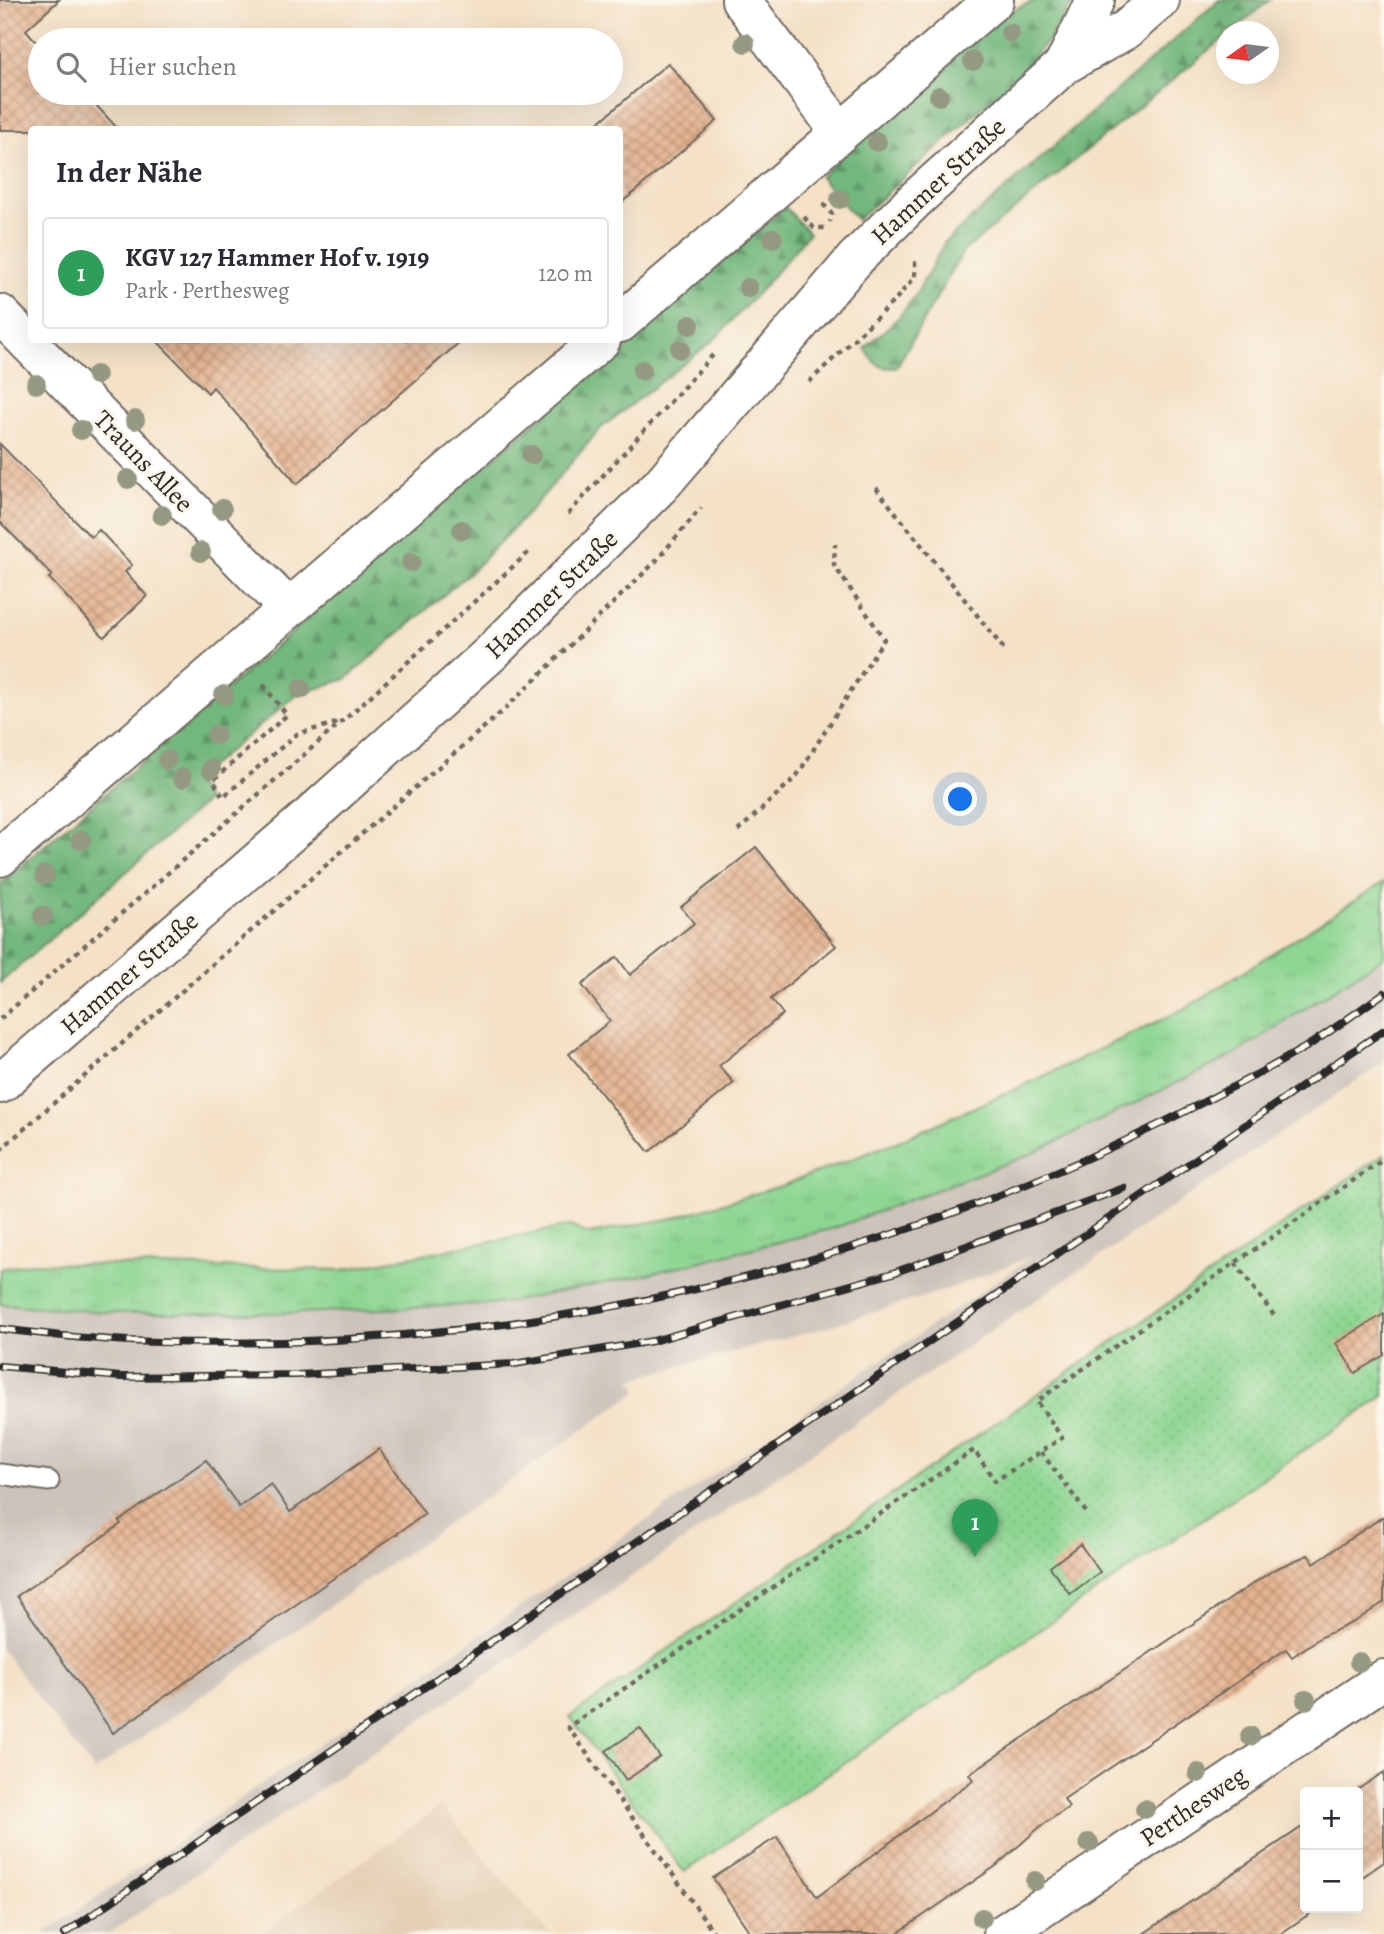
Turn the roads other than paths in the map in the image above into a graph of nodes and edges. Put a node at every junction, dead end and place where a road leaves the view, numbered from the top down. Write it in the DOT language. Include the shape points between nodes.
graph roads {
  1 [pos="741,0"];
  2 [pos="994,0"];
  3 [pos="1095,0"];
  4 [pos="1160,0"];
  5 [pos="1064,65"];
  6 [pos="840,132"];
  7 [pos="0,314"];
  8 [pos="623,320"];
  9 [pos="28,343"];
  10 [pos="28,343"];
  11 [pos="597,343"];
  12 [pos="288,608"];
  13 [pos="0,857"];
  14 [pos="0,1084"];
  15 [pos="0,1474"];
  16 [pos="49,1481"];
  17 [pos="1384,1679"];
  18 [pos="1003,1934"];
  1 -- 6 [label="street"];
  2 -- 6 [label="street"];
  3 -- 5 [label="street, Hammer Straße"];
  4 -- 5 [label="street, Hammer Straße" via="1127,29"];
  5 -- 14 [label="street, Hammer Straße" via="856,258 661,485 491,654"];
  6 -- 8 [label="street"];
  7 -- 10 [label="street, Trauns Allee"];
  9 -- 12 [label="street, Trauns Allee"];
  11 -- 12 [label="street"];
  12 -- 13 [label="street"];
  15 -- 16 [label="lane"];
  17 -- 18 [label="street, Perthesweg"];
}
